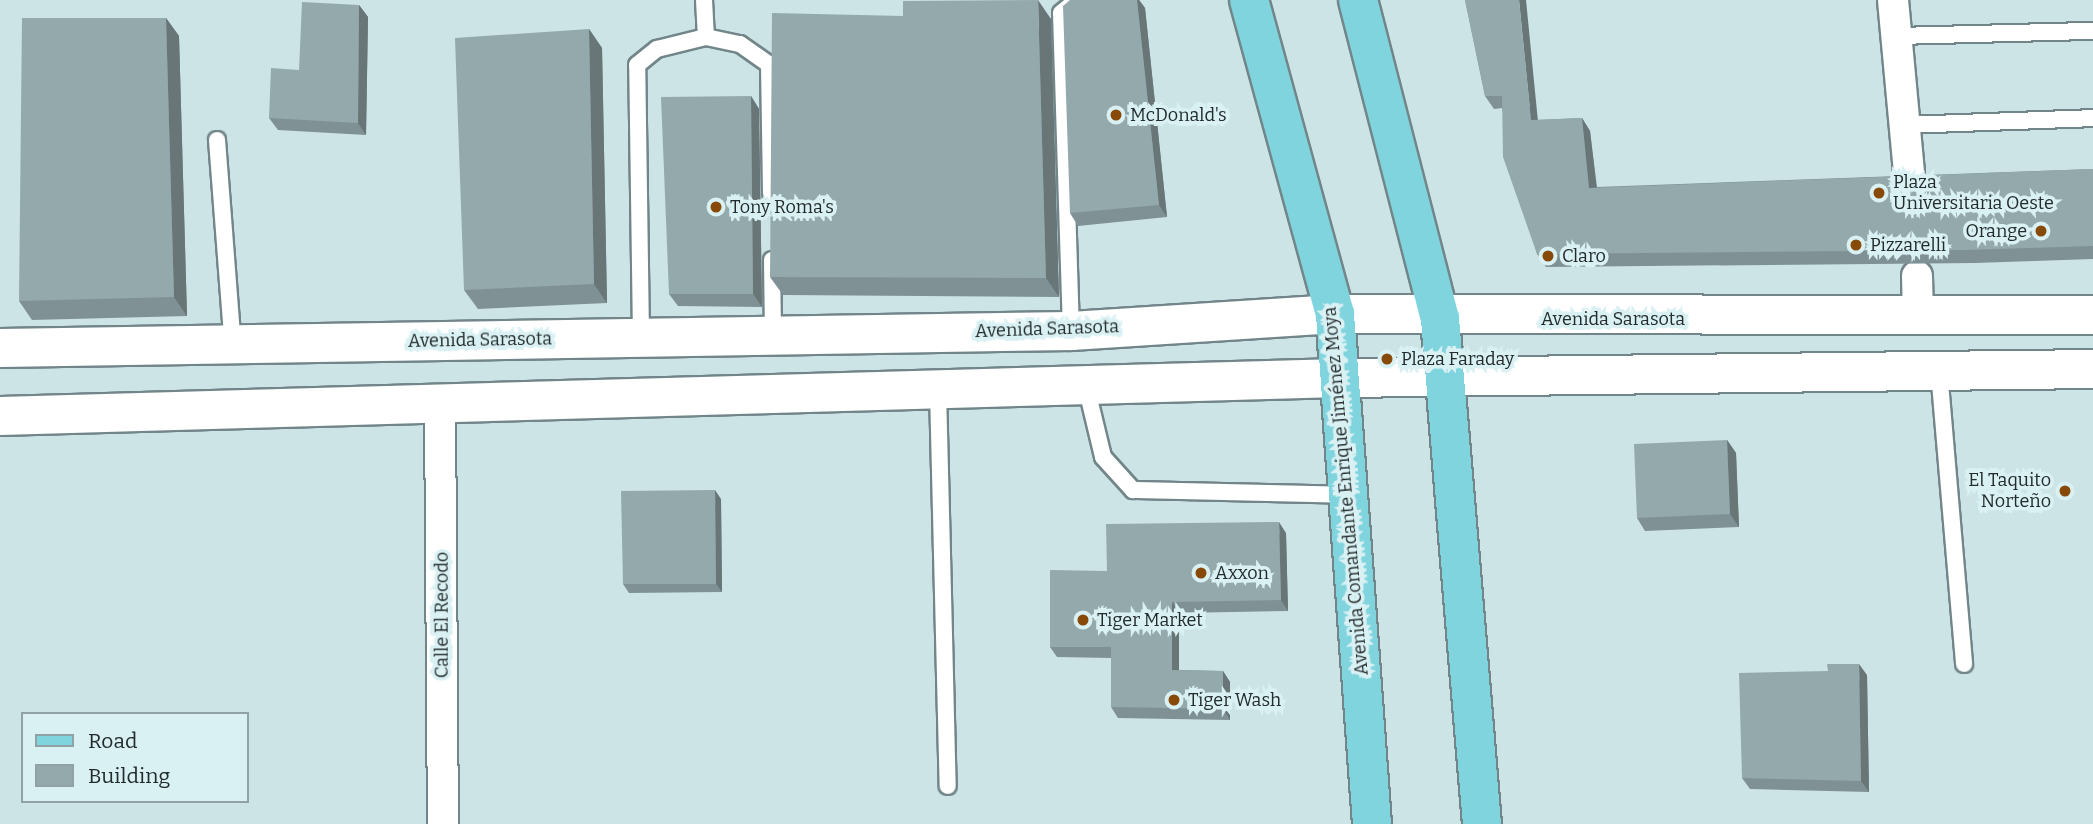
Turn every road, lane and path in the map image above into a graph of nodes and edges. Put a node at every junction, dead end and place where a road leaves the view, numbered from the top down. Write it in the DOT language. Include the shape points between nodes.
graph roads {
  1 [pos="704,0"];
  2 [pos="1077,0"];
  3 [pos="1249,0"];
  4 [pos="1357,0"];
  5 [pos="1893,0"];
  6 [pos="2093,31"];
  7 [pos="1897,36"];
  8 [pos="706,37"];
  9 [pos="2093,118"];
  10 [pos="1905,125"];
  11 [pos="217,140"];
  12 [pos="1909,172"];
  13 [pos="771,212"];
  14 [pos="772,239"];
  15 [pos="1917,276"];
  16 [pos="1335,314"];
  17 [pos="2093,315"];
  18 [pos="1918,318"];
  19 [pos="1440,319"];
  20 [pos="1071,331"];
  21 [pos="774,333"];
  22 [pos="641,337"];
  23 [pos="233,345"];
  24 [pos="0,348"];
  25 [pos="2093,369"];
  26 [pos="1939,371"];
  27 [pos="1339,378"];
  28 [pos="1445,378"];
  29 [pos="1086,386"];
  30 [pos="938,390"];
  31 [pos="440,405"];
  32 [pos="0,416"];
  33 [pos="1348,495"];
  34 [pos="1964,664"];
  35 [pos="947,786"];
  36 [pos="443,824"];
  37 [pos="1372,824"];
  38 [pos="1482,824"];
  1 -- 8 [label="lane"];
  2 -- 20 [label="lane" via="1061,13"];
  3 -- 16 [label="main road, Avenida Comandante Enrique Jiménez Moya"];
  4 -- 19 [label="main road"];
  5 -- 7 [label="street"];
  6 -- 7 [label="lane"];
  7 -- 10 [label="street"];
  8 -- 13 [label="lane" via="740,44 769,64"];
  8 -- 22 [label="lane" via="657,49 637,65"];
  9 -- 10 [label="lane"];
  10 -- 12 [label="street"];
  11 -- 23 [label="lane"];
  14 -- 21 [label="lane"];
  15 -- 18 [label="street"];
  16 -- 19 [label="main road, Avenida Sarasota"];
  16 -- 20 [label="main road, Avenida Sarasota"];
  16 -- 27 [label="main road, Avenida Comandante Enrique Jiménez Moya"];
  17 -- 18 [label="main road, Avenida Sarasota"];
  18 -- 19 [label="main road, Avenida Sarasota"];
  19 -- 28 [label="main road"];
  20 -- 21 [label="main road, Avenida Sarasota"];
  21 -- 22 [label="main road, Avenida Sarasota"];
  22 -- 23 [label="main road, Avenida Sarasota"];
  23 -- 24 [label="main road, Avenida Sarasota"];
  25 -- 26 [label="main road"];
  26 -- 28 [label="main road"];
  26 -- 34 [label="lane"];
  27 -- 28 [label="main road"];
  27 -- 29 [label="main road"];
  27 -- 33 [label="main road, Avenida Comandante Enrique Jiménez Moya"];
  28 -- 38 [label="main road"];
  29 -- 30 [label="main road"];
  29 -- 33 [label="lane" via="1103,457 1133,490"];
  30 -- 31 [label="main road"];
  30 -- 35 [label="lane"];
  31 -- 32 [label="main road"];
  31 -- 36 [label="street, Calle El Recodo"];
  33 -- 37 [label="main road, Avenida Comandante Enrique Jiménez Moya"];
}
